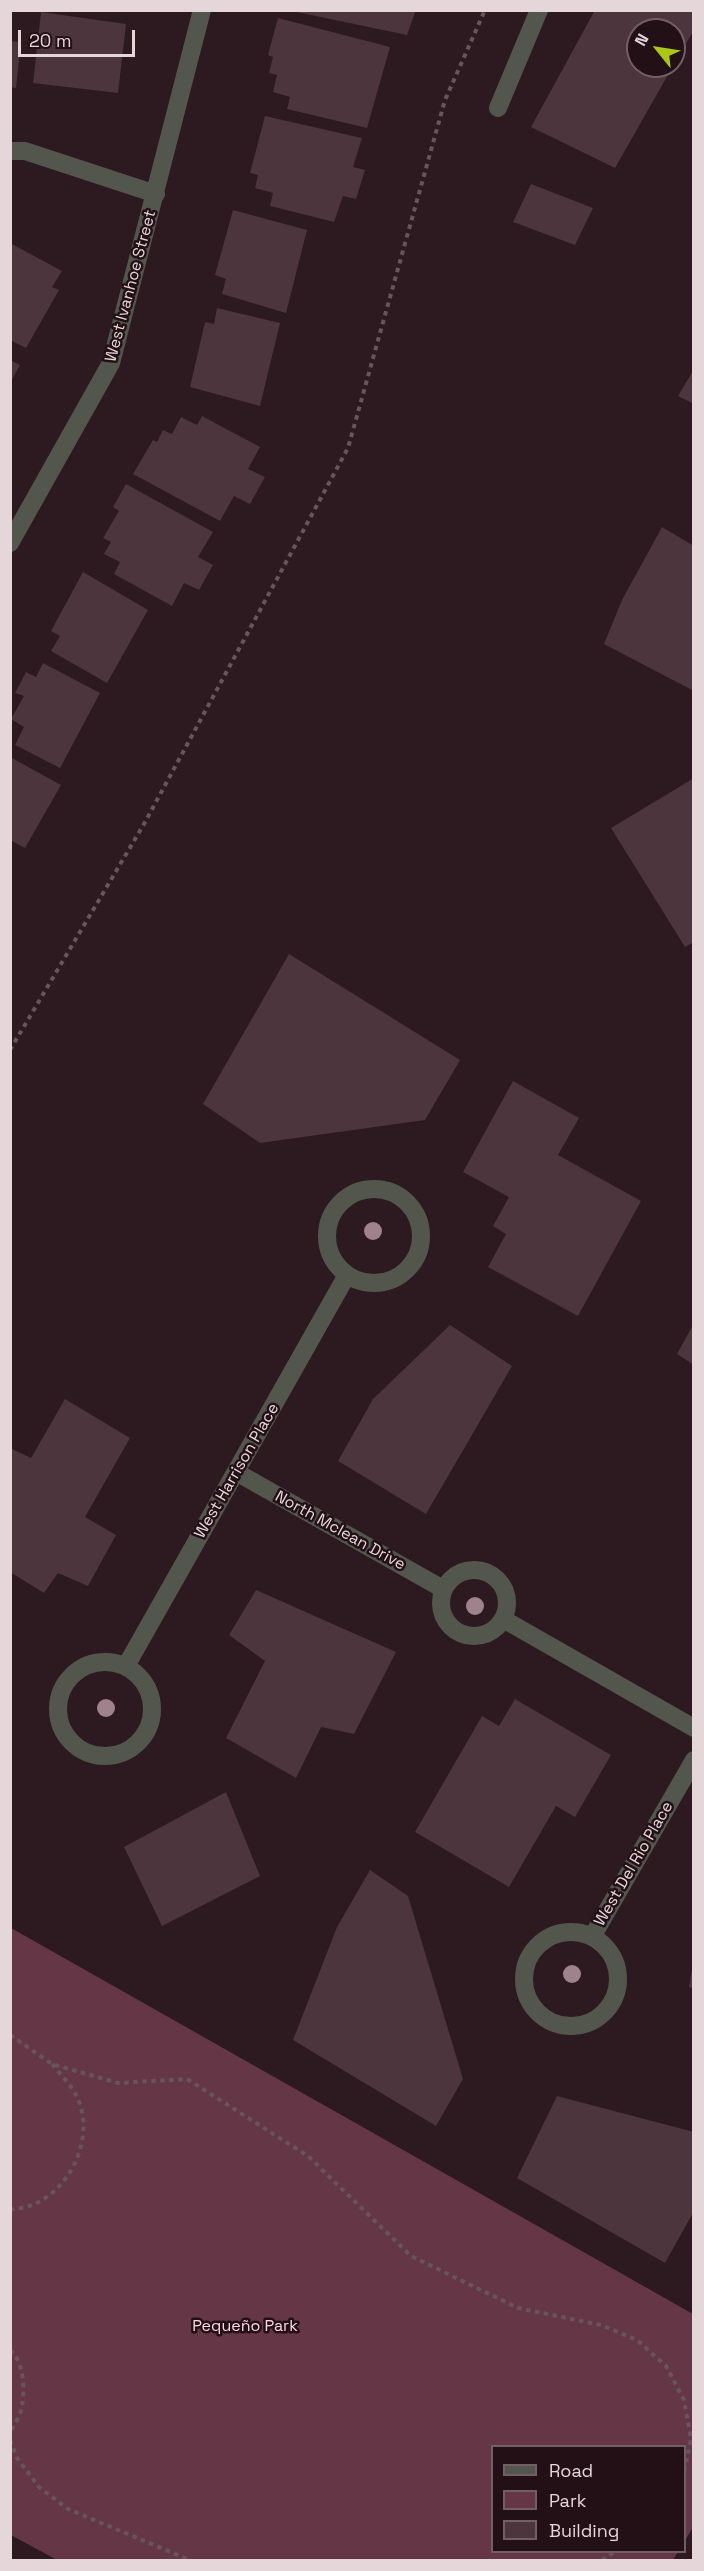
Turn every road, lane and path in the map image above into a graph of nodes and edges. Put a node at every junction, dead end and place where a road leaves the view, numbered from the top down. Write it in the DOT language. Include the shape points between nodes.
graph roads {
  1 [pos="202,10"];
  2 [pos="485,10"];
  3 [pos="539,10"];
  4 [pos="498,108"];
  5 [pos="10,152"];
  6 [pos="156,194"];
  7 [pos="10,543"];
  8 [pos="10,1050"];
  9 [pos="347,1275"];
  10 [pos="236,1472"];
  11 [pos="443,1589"];
  12 [pos="503,1619"];
  13 [pos="126,1666"];
  14 [pos="693,1728"];
  15 [pos="693,1760"];
  16 [pos="592,1937"];
  17 [pos="10,2035"];
  18 [pos="52,2064"];
  19 [pos="10,2210"];
  20 [pos="10,2350"];
  21 [pos="10,2433"];
  22 [pos="10,2439"];
  23 [pos="686,2463"];
  24 [pos="190,2560"];
  1 -- 6 [label="street, West Ivanhoe Street"];
  2 -- 8 [label="path" via="445,100 348,448 144,824"];
  3 -- 4 [label="street"];
  5 -- 6 [label="street" via="25,151"];
  6 -- 7 [label="street, West Ivanhoe Street" via="111,363"];
  9 -- 9 [label="street" via="376,1283 397,1277 414,1262 422,1233 411,1206 399,1195 368,1188 340,1203 327,1233 335,1263"];
  9 -- 10 [label="street, West Harrison Place"];
  10 -- 11 [label="street, North Mclean Drive"];
  10 -- 13 [label="street, West Harrison Place"];
  11 -- 12 [label="street" via="442,1612 454,1630 464,1635 487,1634"];
  11 -- 12 [label="street" via="458,1574 478,1570 489,1573 507,1598"];
  12 -- 14 [label="street"];
  13 -- 13 [label="street" via="104,1662 82,1668 62,1689 58,1719 73,1745 85,1752 102,1757 118,1755 144,1736 152,1705 148,1689"];
  15 -- 16 [label="street, West Del Rio Place"];
  16 -- 16 [label="street, West Del Rio Place" via="560,1933 545,1940 526,1966 524,1983 528,1999 537,2013 550,2022 564,2026 587,2024 606,2012 614,2000 619,1986 614,1957"];
  17 -- 18 [label="path"];
  18 -- 19 [label="path" via="77,2096 85,2122 80,2153 65,2181 37,2204"];
  18 -- 23 [label="path" via="118,2083 187,2079 308,2156 411,2256 518,2308 601,2325 637,2340 666,2366 684,2400 691,2439"];
  20 -- 21 [label="path" via="22,2374 22,2408"];
  22 -- 24 [label="path" via="17,2458 39,2487 68,2509"];
}
